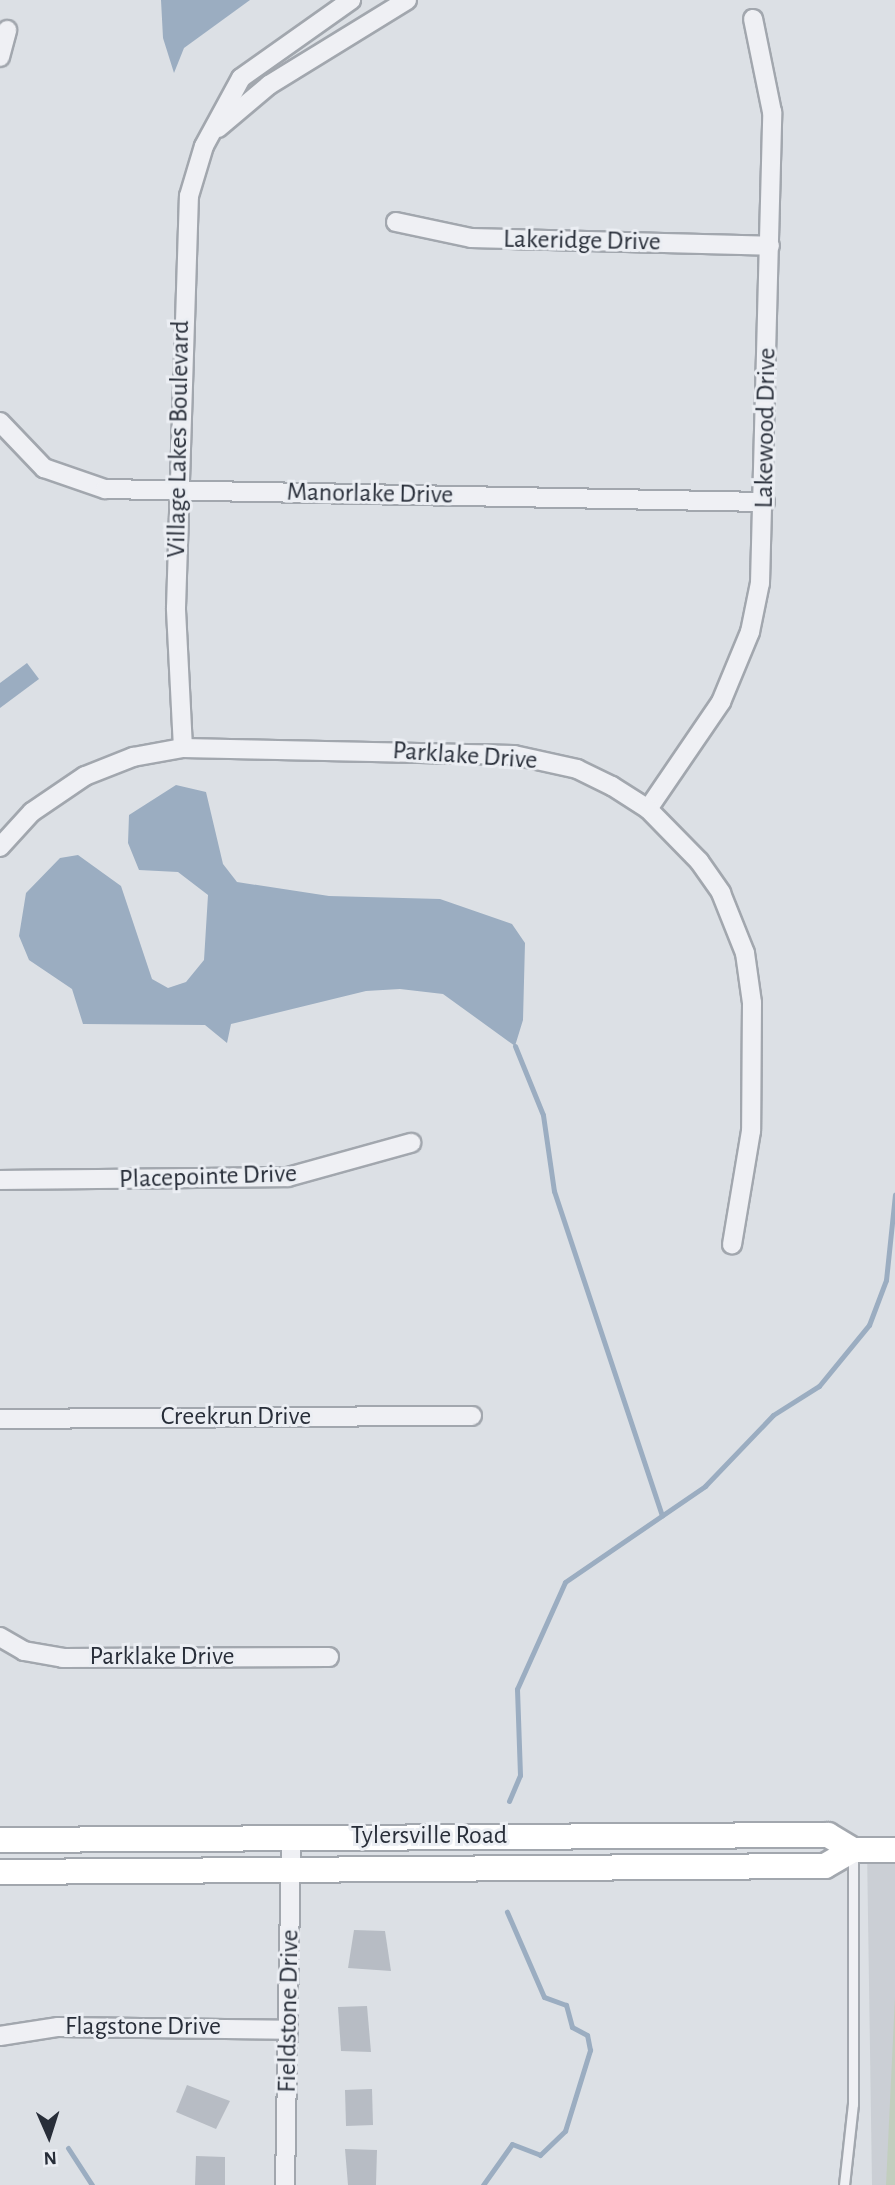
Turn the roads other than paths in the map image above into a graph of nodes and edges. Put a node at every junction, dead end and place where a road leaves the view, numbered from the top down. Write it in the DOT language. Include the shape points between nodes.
graph roads {
  1 [pos="351,0"];
  2 [pos="407,0"];
  3 [pos="753,19"];
  4 [pos="7,30"];
  5 [pos="0,57"];
  6 [pos="210,135"];
  7 [pos="396,222"];
  8 [pos="770,246"];
  9 [pos="0,422"];
  10 [pos="179,490"];
  11 [pos="765,502"];
  12 [pos="183,748"];
  13 [pos="648,809"];
  14 [pos="2,841"];
  15 [pos="411,1143"];
  16 [pos="0,1180"];
  17 [pos="732,1244"];
  18 [pos="472,1416"];
  19 [pos="0,1419"];
  20 [pos="0,1637"];
  21 [pos="329,1657"];
  22 [pos="292,1837"];
  23 [pos="0,1840"];
  24 [pos="853,1850"];
  25 [pos="895,1850"];
  26 [pos="0,1871"];
  27 [pos="291,1871"];
  28 [pos="288,2030"];
  29 [pos="0,2036"];
  30 [pos="285,2185"];
  31 [pos="844,2185"];
  1 -- 6 [label="street, Village Lakes Boulevard" via="258,62 229,96"];
  2 -- 6 [label="street, Village Lakes Boulevard" via="269,85"];
  3 -- 8 [label="street, Lakewood Drive" via="771,100"];
  4 -- 5 [label="street"];
  6 -- 10 [label="street, Village Lakes Boulevard" via="195,171 184,235"];
  7 -- 8 [label="street, Lakeridge Drive" via="484,239"];
  8 -- 11 [label="street, Lakewood Drive"];
  9 -- 10 [label="street, Manorlake Drive" via="34,460 68,480 106,489"];
  10 -- 11 [label="street, Manorlake Drive"];
  10 -- 12 [label="street, Village Lakes Boulevard" via="177,672"];
  11 -- 13 [label="street, Lakewood Drive" via="760,583 737,668"];
  12 -- 13 [label="street, Parklake Drive" via="514,755 577,769"];
  12 -- 14 [label="street, Parklake Drive" via="133,757 85,776 32,812"];
  13 -- 17 [label="street, Parklake Drive" via="682,841 720,893 747,965 751,1131"];
  15 -- 16 [label="street, Placepointe Drive" via="288,1177"];
  18 -- 19 [label="street, Creekrun Drive"];
  20 -- 21 [label="street, Parklake Drive" via="24,1651 63,1658"];
  22 -- 23 [label="main road, Tylersville Road"];
  22 -- 24 [label="main road, Tylersville Road" via="828,1835"];
  22 -- 27 [label="street, Fieldstone Drive"];
  24 -- 25 [label="main road, Tylersville Road"];
  24 -- 27 [label="main road, Tylersville Road" via="825,1866"];
  24 -- 31 [label="lane" via="853,2105"];
  26 -- 27 [label="main road, Tylersville Road"];
  27 -- 28 [label="street, Fieldstone Drive"];
  28 -- 29 [label="street, Flagstone Drive" via="58,2027"];
  28 -- 30 [label="street, Fieldstone Drive"];
}
